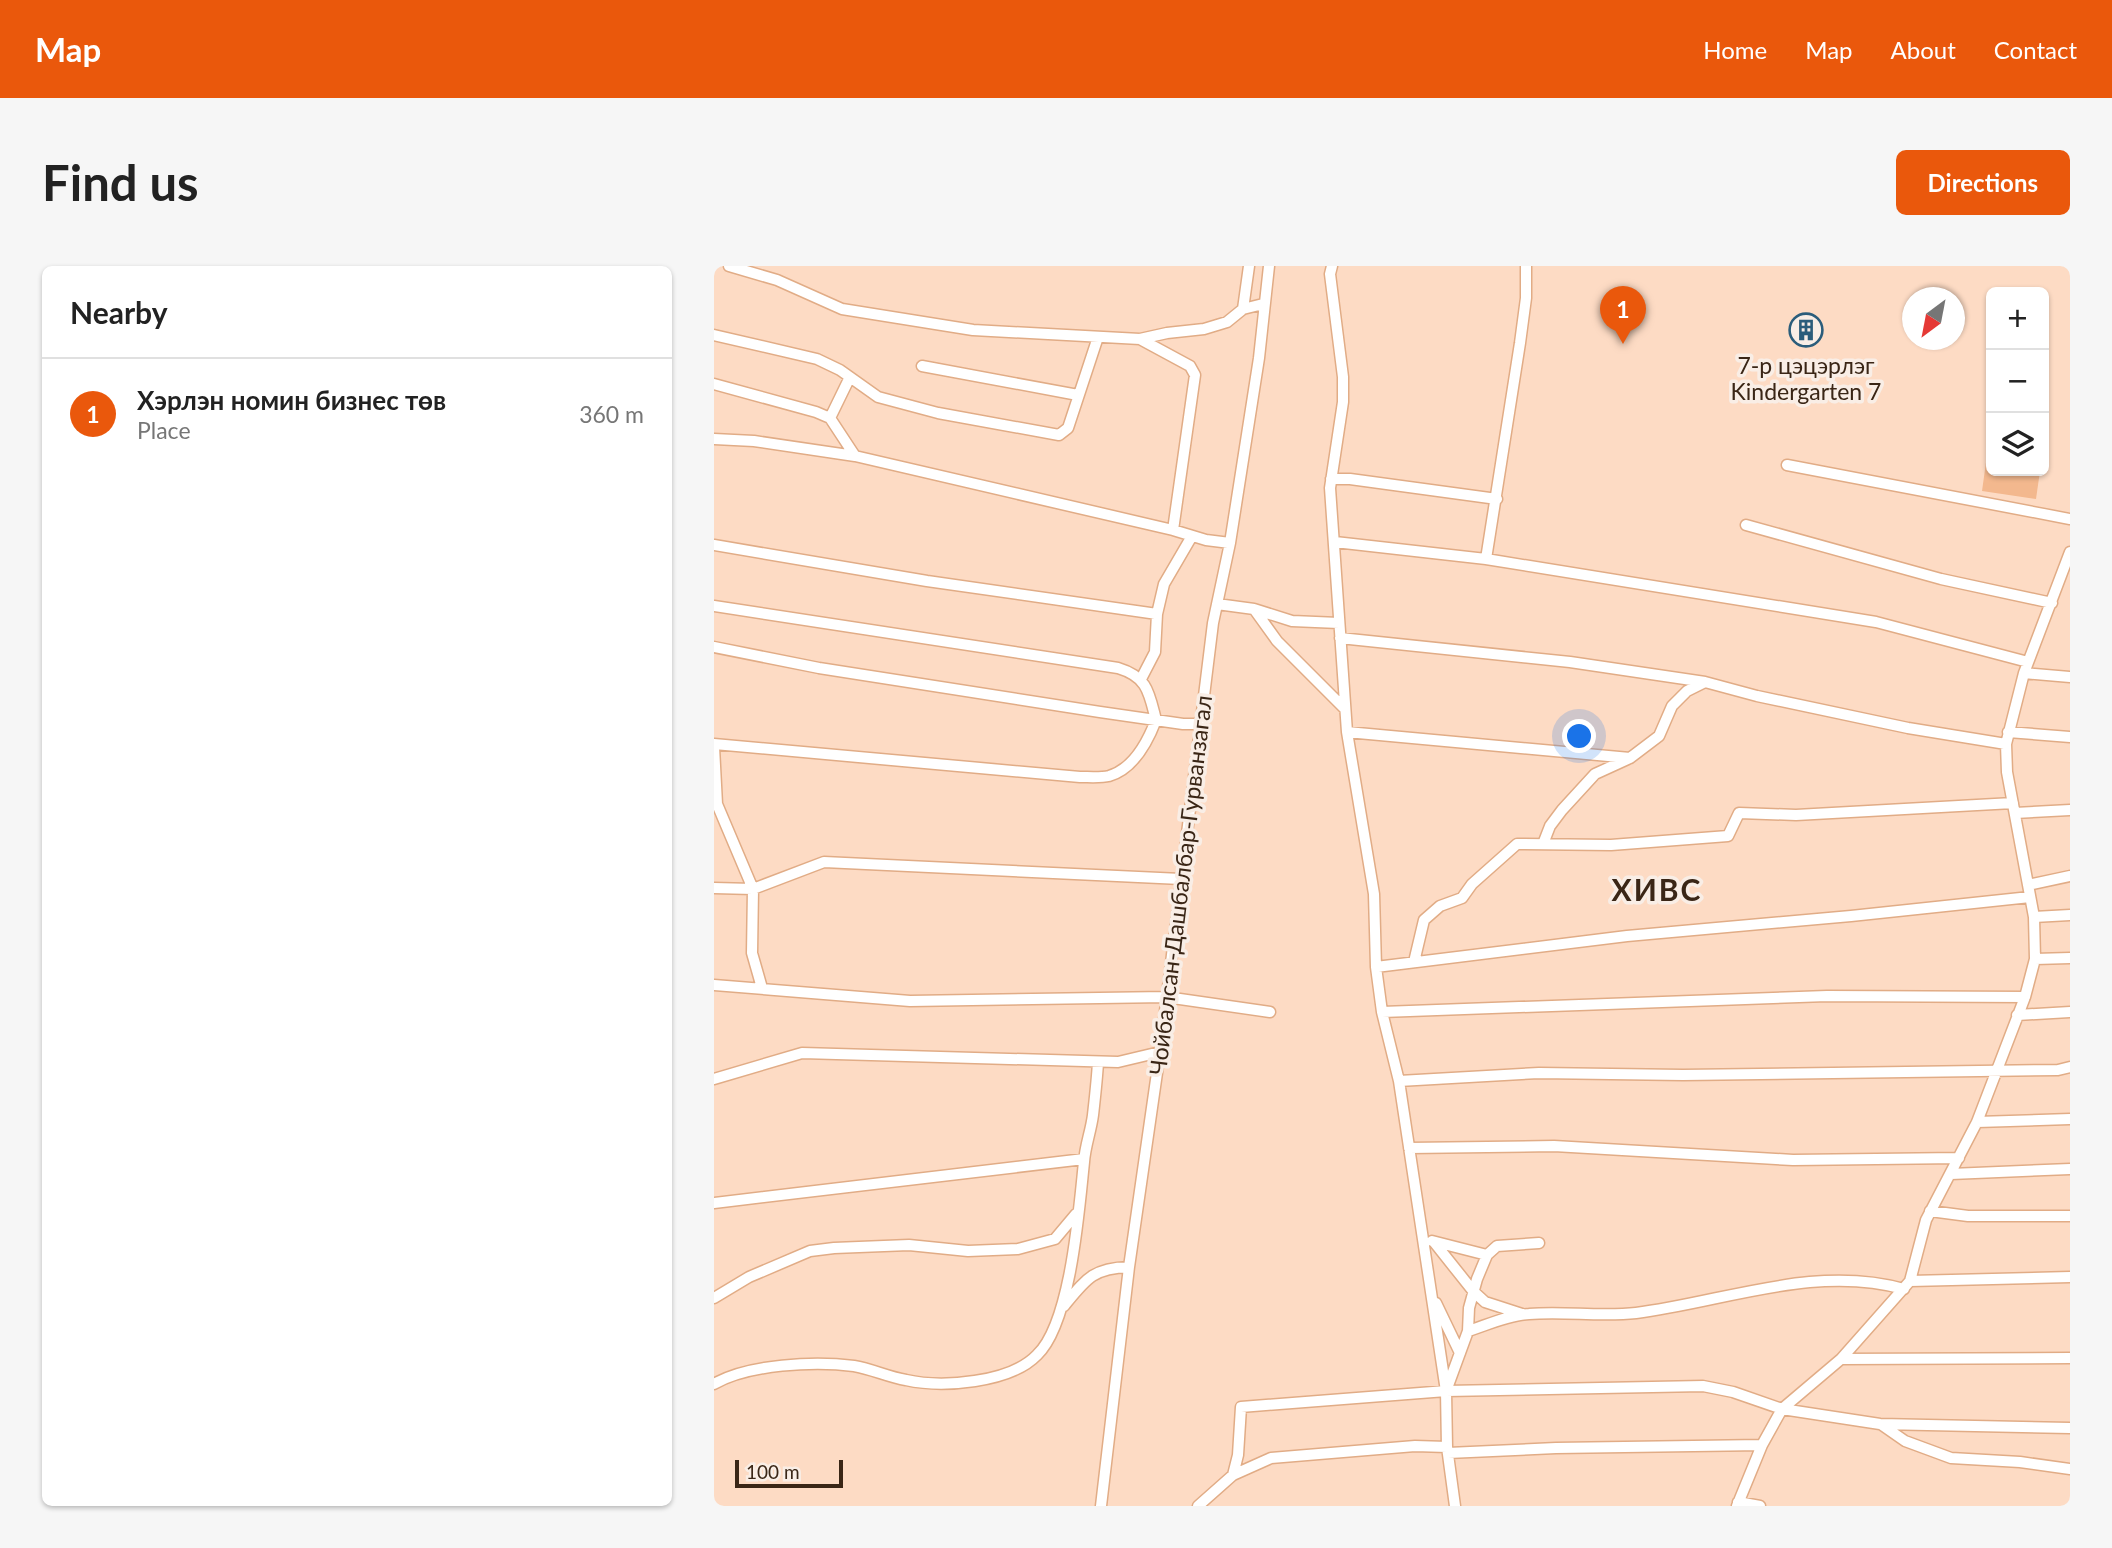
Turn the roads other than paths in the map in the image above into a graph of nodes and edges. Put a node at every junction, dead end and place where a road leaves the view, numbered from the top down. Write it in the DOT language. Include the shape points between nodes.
graph roads {
  1 [pos="729,266"];
  2 [pos="1249,266"];
  3 [pos="1269,266"];
  4 [pos="1332,266"];
  5 [pos="1526,266"];
  6 [pos="1263,304"];
  7 [pos="1243,309"];
  8 [pos="714,335"];
  9 [pos="1098,337"];
  10 [pos="1140,339"];
  11 [pos="922,366"];
  12 [pos="849,379"];
  13 [pos="714,384"];
  14 [pos="1078,395"];
  15 [pos="830,418"];
  16 [pos="714,439"];
  17 [pos="855,456"];
  18 [pos="1787,466"];
  19 [pos="1331,479"];
  20 [pos="1497,499"];
  21 [pos="2070,519"];
  22 [pos="1746,526"];
  23 [pos="1174,530"];
  24 [pos="1192,536"];
  25 [pos="1335,541"];
  26 [pos="1230,543"];
  27 [pos="714,545"];
  28 [pos="2070,552"];
  29 [pos="1486,559"];
  30 [pos="2052,603"];
  31 [pos="1217,604"];
  32 [pos="714,606"];
  33 [pos="1254,609"];
  34 [pos="1157,614"];
  35 [pos="1339,623"];
  36 [pos="1340,638"];
  37 [pos="714,647"];
  38 [pos="2028,662"];
  39 [pos="2024,673"];
  40 [pos="2070,677"];
  41 [pos="1141,679"];
  42 [pos="1705,682"];
  43 [pos="1345,709"];
  44 [pos="1156,720"];
  45 [pos="1200,724"];
  46 [pos="1347,732"];
  47 [pos="2008,732"];
  48 [pos="2070,737"];
  49 [pos="2006,744"];
  50 [pos="714,746"];
  51 [pos="1630,758"];
  52 [pos="715,805"];
  53 [pos="2014,808"];
  54 [pos="2070,810"];
  55 [pos="1543,844"];
  56 [pos="2070,876"];
  57 [pos="1181,878"];
  58 [pos="714,888"];
  59 [pos="753,889"];
  60 [pos="2029,891"];
  61 [pos="2070,915"];
  62 [pos="2034,917"];
  63 [pos="2070,958"];
  64 [pos="2035,960"];
  65 [pos="1414,962"];
  66 [pos="1376,967"];
  67 [pos="714,985"];
  68 [pos="762,988"];
  69 [pos="1166,997"];
  70 [pos="2025,997"];
  71 [pos="1269,1012"];
  72 [pos="1382,1012"];
  73 [pos="2070,1012"];
  74 [pos="2017,1015"];
  75 [pos="1160,1052"];
  76 [pos="1098,1062"];
  77 [pos="2070,1067"];
  78 [pos="1997,1071"];
  79 [pos="715,1080"];
  80 [pos="1399,1081"];
  81 [pos="2070,1119"];
  82 [pos="1977,1122"];
  83 [pos="1409,1149"];
  84 [pos="1959,1158"];
  85 [pos="1084,1159"];
  86 [pos="2070,1169"];
  87 [pos="1951,1174"];
  88 [pos="714,1203"];
  89 [pos="1080,1208"];
  90 [pos="1930,1211"];
  91 [pos="2070,1216"];
  92 [pos="1422,1238"];
  93 [pos="1434,1242"];
  94 [pos="1539,1243"];
  95 [pos="1487,1255"];
  96 [pos="1129,1266"];
  97 [pos="2070,1277"];
  98 [pos="1907,1285"];
  99 [pos="1431,1290"];
  100 [pos="1473,1291"];
  101 [pos="714,1298"];
  102 [pos="1062,1308"];
  103 [pos="1522,1314"];
  104 [pos="1468,1331"];
  105 [pos="1460,1353"];
  106 [pos="2070,1358"];
  107 [pos="1840,1359"];
  108 [pos="714,1384"];
  109 [pos="1446,1391"];
  110 [pos="1782,1409"];
  111 [pos="1880,1424"];
  112 [pos="2070,1428"];
  113 [pos="1762,1445"];
  114 [pos="1447,1450"];
  115 [pos="2070,1469"];
  116 [pos="1233,1475"];
  117 [pos="1737,1504"];
  118 [pos="1101,1506"];
  119 [pos="1198,1506"];
  120 [pos="1455,1506"];
  121 [pos="1760,1506"];
  1 -- 9 [label="street" via="777,280 842,309 973,330"];
  2 -- 7 [label="street"];
  3 -- 6 [label="street, Чойбалсан-Дашбалбар-Гурванзагал"];
  4 -- 19 [label="street" via="1344,390"];
  5 -- 20 [label="street" via="1526,299"];
  6 -- 7 [label="street"];
  6 -- 26 [label="street, Чойбалсан-Дашбалбар-Гурванзагал"];
  7 -- 10 [label="street" via="1227,322 1204,329"];
  8 -- 12 [label="street" via="817,359"];
  9 -- 10 [label="street"];
  9 -- 14 [label="street"];
  10 -- 23 [label="street" via="1190,366 1195,375"];
  11 -- 14 [label="street"];
  12 -- 14 [label="street" via="878,397 1051,435 1068,428"];
  12 -- 15 [label="street"];
  13 -- 15 [label="street"];
  15 -- 17 [label="street"];
  16 -- 17 [label="street"];
  17 -- 23 [label="street"];
  18 -- 21 [label="street"];
  19 -- 20 [label="street"];
  19 -- 25 [label="street"];
  20 -- 29 [label="street"];
  22 -- 30 [label="street" via="1941,579"];
  23 -- 24 [label="street"];
  24 -- 26 [label="street"];
  24 -- 34 [label="street" via="1164,584"];
  25 -- 29 [label="street"];
  25 -- 35 [label="street"];
  26 -- 31 [label="street, Чойбалсан-Дашбалбар-Гурванзагал"];
  27 -- 34 [label="street"];
  28 -- 30 [label="street"];
  29 -- 38 [label="street" via="1876,622"];
  30 -- 38 [label="street"];
  31 -- 33 [label="street"];
  31 -- 45 [label="street, Чойбалсан-Дашбалбар-Гурванзагал"];
  32 -- 41 [label="street" via="1118,667"];
  33 -- 35 [label="street" via="1292,621"];
  33 -- 43 [label="street" via="1277,642"];
  34 -- 41 [label="street" via="1155,652"];
  35 -- 36 [label="street"];
  36 -- 42 [label="street" via="1570,662"];
  36 -- 43 [label="street"];
  37 -- 44 [label="street"];
  38 -- 39 [label="street"];
  39 -- 40 [label="street"];
  39 -- 47 [label="street"];
  41 -- 44 [label="street" via="1150,693"];
  42 -- 49 [label="street" via="1908,728"];
  42 -- 51 [label="street" via="1672,706 1659,736"];
  43 -- 46 [label="street"];
  44 -- 45 [label="street"];
  44 -- 50 [label="street" via="1142,749 1126,766 1110,776 1080,778"];
  45 -- 57 [label="street, Чойбалсан-Дашбалбар-Гурванзагал"];
  46 -- 51 [label="street"];
  46 -- 66 [label="street" via="1374,894"];
  47 -- 48 [label="street"];
  47 -- 49 [label="street"];
  49 -- 53 [label="street"];
  50 -- 52 [label="street"];
  51 -- 55 [label="street" via="1595,774 1556,818"];
  52 -- 59 [label="street"];
  53 -- 54 [label="street"];
  53 -- 55 [label="street" via="1739,813 1728,836 1611,845"];
  53 -- 60 [label="street"];
  55 -- 65 [label="street" via="1517,844 1462,898 1440,906 1424,920"];
  56 -- 60 [label="street"];
  57 -- 59 [label="street" via="824,862"];
  57 -- 69 [label="street, Чойбалсан-Дашбалбар-Гурванзагал"];
  58 -- 59 [label="street"];
  59 -- 68 [label="street" via="751,953"];
  60 -- 62 [label="street"];
  60 -- 65 [label="street" via="1851,916 1627,936"];
  61 -- 62 [label="street"];
  62 -- 64 [label="street"];
  63 -- 64 [label="street"];
  64 -- 70 [label="street"];
  65 -- 66 [label="street"];
  66 -- 72 [label="street"];
  67 -- 68 [label="street"];
  68 -- 69 [label="street" via="910,1001"];
  69 -- 71 [label="street"];
  69 -- 75 [label="street, Чойбалсан-Дашбалбар-Гурванзагал"];
  70 -- 72 [label="street" via="1826,996"];
  70 -- 74 [label="street"];
  72 -- 80 [label="street"];
  73 -- 74 [label="street"];
  74 -- 78 [label="street"];
  75 -- 76 [label="street"];
  75 -- 96 [label="street, Чойбалсан-Дашбалбар-Гурванзагал"];
  76 -- 79 [label="street" via="802,1052"];
  76 -- 85 [label="street"];
  77 -- 78 [label="street"];
  78 -- 80 [label="street" via="1539,1073"];
  78 -- 82 [label="street"];
  80 -- 83 [label="street"];
  81 -- 82 [label="street"];
  82 -- 84 [label="street"];
  83 -- 84 [label="street" via="1555,1146 1793,1160"];
  83 -- 92 [label="street"];
  84 -- 87 [label="street"];
  85 -- 88 [label="street"];
  85 -- 89 [label="street"];
  86 -- 87 [label="street"];
  87 -- 90 [label="street"];
  89 -- 101 [label="street" via="1055,1239 1032,1246 968,1251 909,1245 810,1251"];
  89 -- 102 [label="street"];
  90 -- 91 [label="street" via="1968,1216"];
  90 -- 98 [label="street"];
  92 -- 93 [label="street"];
  92 -- 99 [label="street"];
  93 -- 95 [label="street"];
  93 -- 100 [label="street"];
  94 -- 95 [label="street" via="1497,1246"];
  95 -- 100 [label="street"];
  96 -- 102 [label="street" via="1109,1267 1086,1279"];
  96 -- 118 [label="street, Чойбалсан-Дашбалбар-Гурванзагал"];
  97 -- 98 [label="street"];
  98 -- 103 [label="street" via="1839,1279 1634,1313"];
  98 -- 107 [label="street"];
  99 -- 105 [label="street"];
  99 -- 109 [label="street"];
  100 -- 103 [label="street" via="1492,1306"];
  100 -- 104 [label="street"];
  102 -- 108 [label="street" via="1051,1338 1036,1357 997,1378 940,1384 856,1367 804,1364 730,1375"];
  103 -- 104 [label="street"];
  104 -- 105 [label="street"];
  105 -- 109 [label="street"];
  106 -- 107 [label="street"];
  107 -- 110 [label="street"];
  109 -- 110 [label="street" via="1703,1387"];
  109 -- 114 [label="street"];
  109 -- 116 [label="street" via="1241,1407"];
  110 -- 111 [label="street"];
  110 -- 113 [label="street"];
  111 -- 112 [label="street"];
  111 -- 115 [label="street" via="1905,1441 1951,1458"];
  113 -- 114 [label="street"];
  113 -- 117 [label="street"];
  114 -- 116 [label="street" via="1415,1446 1271,1458"];
  114 -- 120 [label="street"];
  116 -- 119 [label="street"];
  117 -- 121 [label="street"];
}
